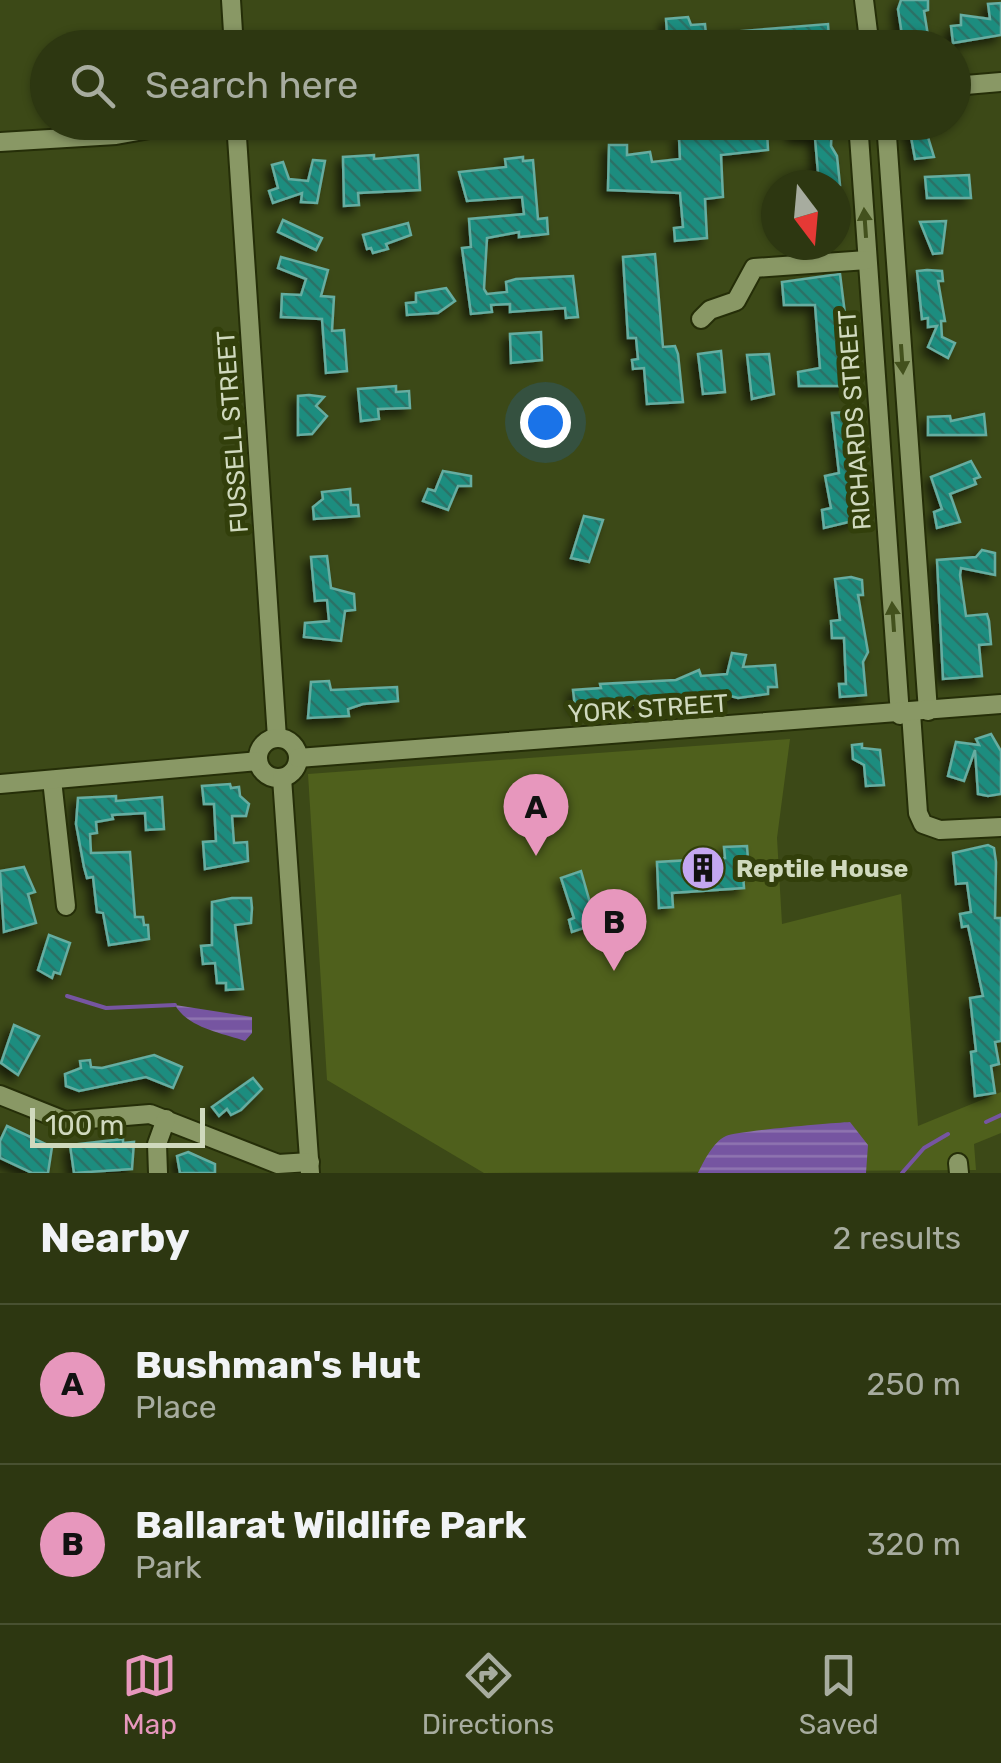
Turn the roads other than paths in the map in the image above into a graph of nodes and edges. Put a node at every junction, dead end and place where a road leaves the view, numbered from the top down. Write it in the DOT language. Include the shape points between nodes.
graph roads {
  1 [pos="230,0"];
  2 [pos="864,0"];
  3 [pos="232,30"];
  4 [pos="868,30"];
  5 [pos="1001,82"];
  6 [pos="971,85"];
  7 [pos="33,140"];
  8 [pos="237,140"];
  9 [pos="859,140"];
  10 [pos="887,140"];
  11 [pos="0,142"];
  12 [pos="867,260"];
  13 [pos="701,319"];
  14 [pos="1001,704"];
  15 [pos="913,713"];
  16 [pos="277,738"];
  17 [pos="298,758"];
  18 [pos="258,760"];
  19 [pos="282,778"];
  20 [pos="52,780"];
  21 [pos="0,784"];
  22 [pos="1001,828"];
  23 [pos="66,906"];
  24 [pos="0,1095"];
  25 [pos="166,1119"];
  26 [pos="310,1167"];
  27 [pos="158,1173"];
  1 -- 3 [label="street"];
  2 -- 4 [label="street"];
  5 -- 6 [label="street"];
  7 -- 11 [label="street"];
  8 -- 16 [label="street, FUSSELL STREET"];
  12 -- 9 [label="street, RICHARDS STREET, one-way"];
  10 -- 15 [label="street, RICHARDS STREET, one-way"];
  12 -- 13 [label="street" via="756,267 736,301"];
  15 -- 12 [label="street, RICHARDS STREET, one-way"];
  14 -- 15 [label="street, YORK STREET"];
  15 -- 17 [label="street, YORK STREET"];
  15 -- 22 [label="street, RICHARDS STREET" via="918,813 928,828"];
  16 -- 17 [label="street" via="289,741"];
  16 -- 18 [label="street" via="262,745"];
  17 -- 19 [label="street" via="296,769"];
  18 -- 19 [label="street" via="266,775"];
  18 -- 20 [label="street"];
  19 -- 26 [label="street"];
  20 -- 21 [label="street"];
  20 -- 23 [label="street"];
  24 -- 25 [label="street" via="58,1120 142,1113"];
  25 -- 26 [label="street" via="278,1164"];
  25 -- 27 [label="street" via="157,1144"];
}
